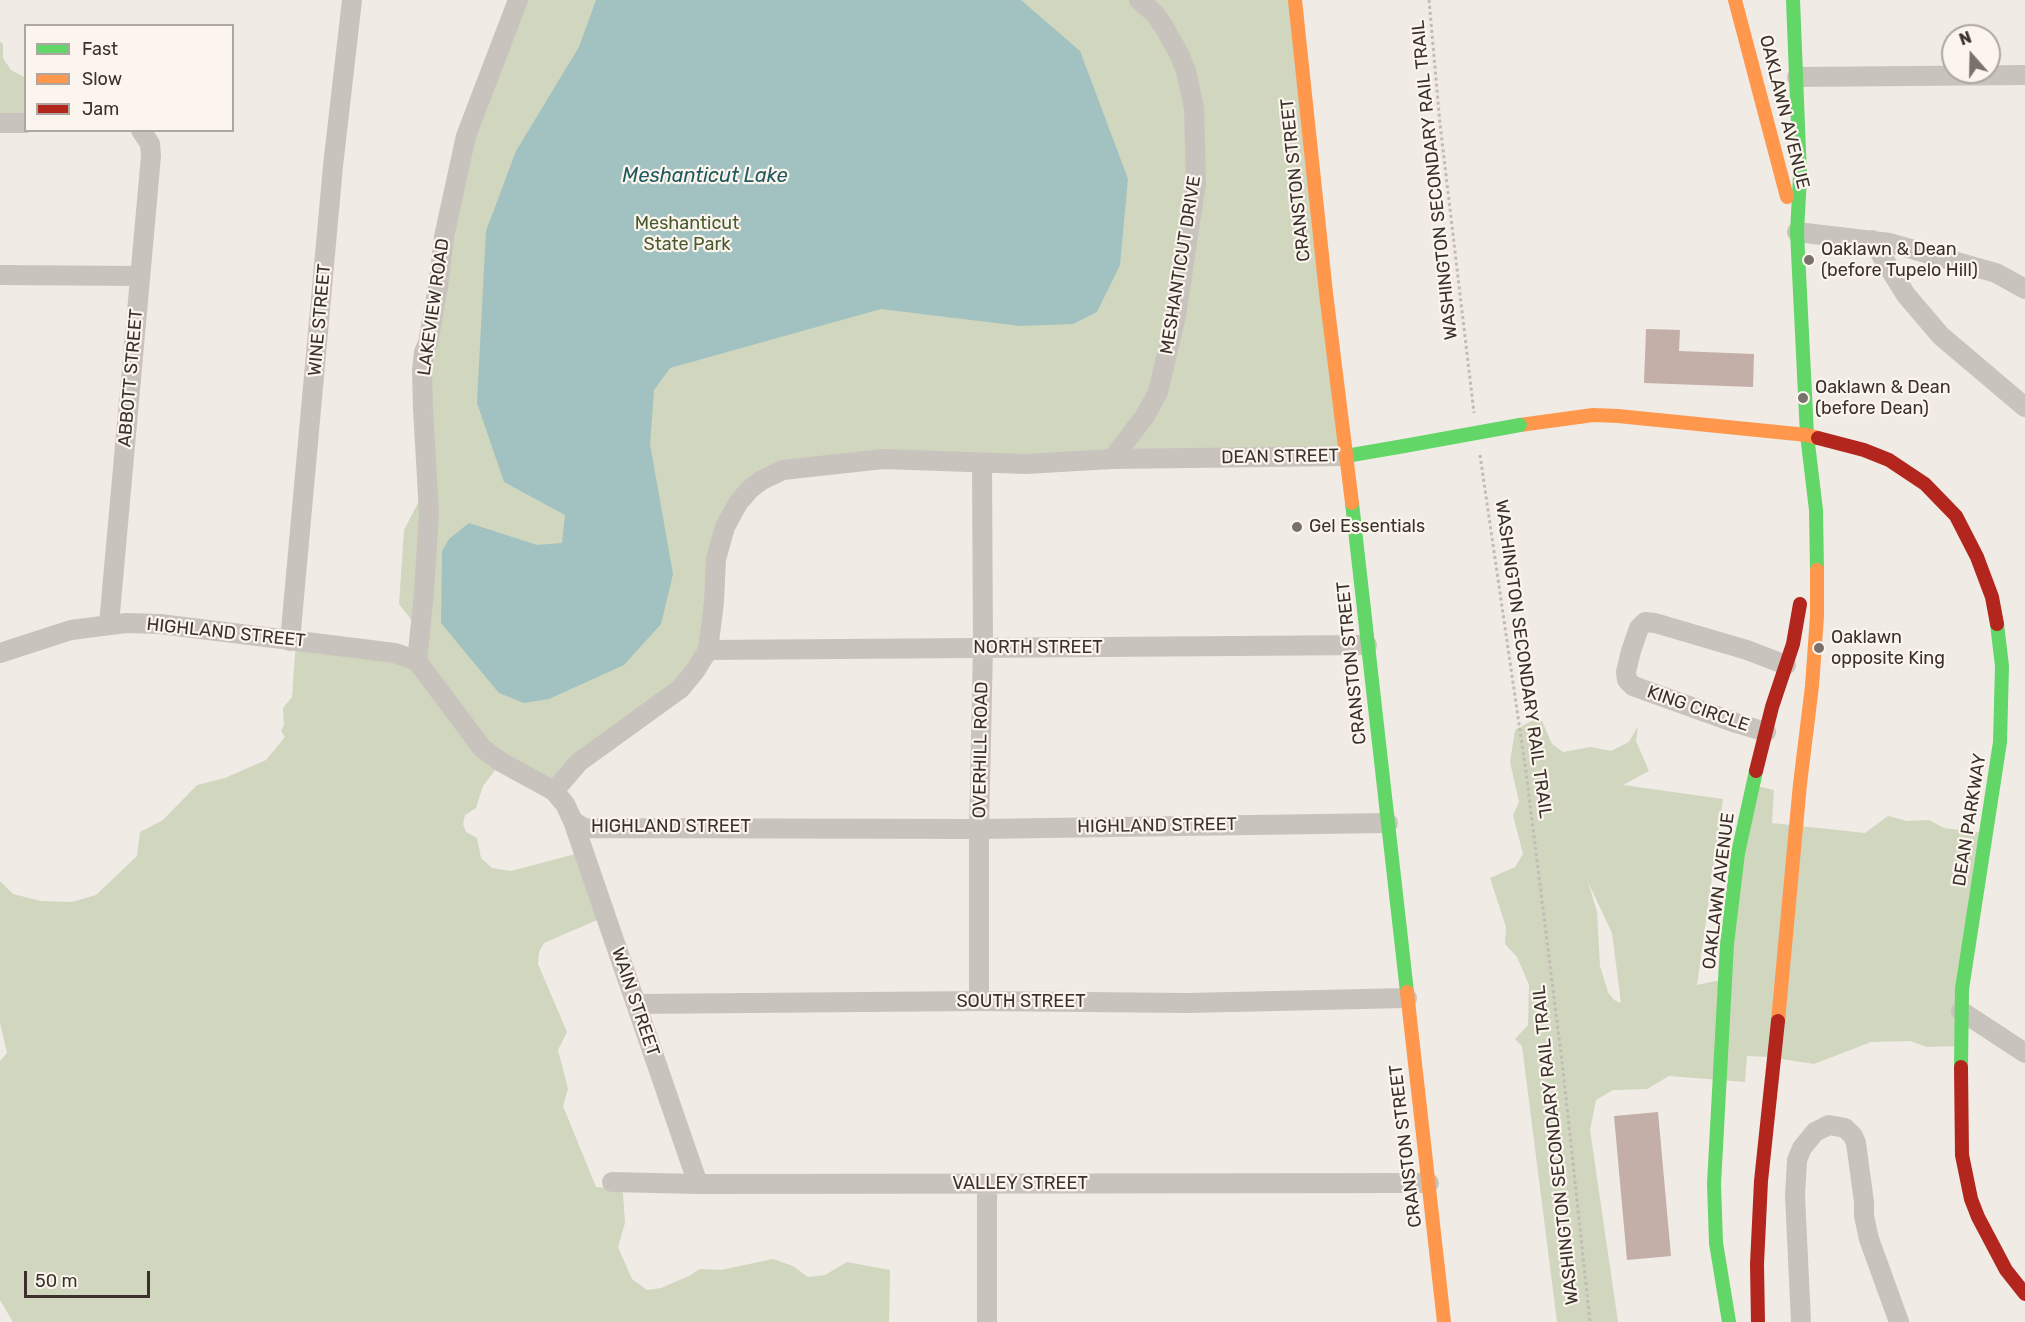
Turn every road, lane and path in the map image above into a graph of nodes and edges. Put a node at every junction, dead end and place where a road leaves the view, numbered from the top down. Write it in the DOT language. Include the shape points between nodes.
graph roads {
  1 [pos="352,0"];
  2 [pos="518,0"];
  3 [pos="1139,0"];
  4 [pos="1295,0"];
  5 [pos="1429,0"];
  6 [pos="1735,0"];
  7 [pos="1793,0"];
  8 [pos="2025,75"];
  9 [pos="1797,77"];
  10 [pos="0,123"];
  11 [pos="24,123"];
  12 [pos="143,132"];
  13 [pos="1797,232"];
  14 [pos="1872,240"];
  15 [pos="0,275"];
  16 [pos="140,276"];
  17 [pos="2025,289"];
  18 [pos="2025,407"];
  19 [pos="1475,416"];
  20 [pos="1807,435"];
  21 [pos="1480,450"];
  22 [pos="1346,456"];
  23 [pos="1112,459"];
  24 [pos="982,463"];
  25 [pos="1812,472"];
  26 [pos="109,624"];
  27 [pos="290,641"];
  28 [pos="1367,645"];
  29 [pos="983,648"];
  30 [pos="708,650"];
  31 [pos="0,653"];
  32 [pos="417,661"];
  33 [pos="1786,665"];
  34 [pos="1766,732"];
  35 [pos="554,791"];
  36 [pos="573,820"];
  37 [pos="1388,823"];
  38 [pos="979,829"];
  39 [pos="1407,998"];
  40 [pos="979,1000"];
  41 [pos="636,1004"];
  42 [pos="1961,1011"];
  43 [pos="2025,1053"];
  44 [pos="612,1182"];
  45 [pos="1429,1183"];
  46 [pos="698,1184"];
  47 [pos="987,1184"];
  48 [pos="2025,1294"];
  49 [pos="987,1322"];
  50 [pos="1444,1322"];
  51 [pos="1590,1322"];
  52 [pos="1729,1322"];
  53 [pos="1758,1322"];
  54 [pos="1801,1322"];
  55 [pos="1899,1322"];
  1 -- 27 [label="street, WINE STREET"];
  2 -- 32 [label="street, LAKEVIEW ROAD" via="466,136 424,352 429,513"];
  3 -- 23 [label="street, MESHANTICUT DRIVE" via="1164,27 1185,71 1194,108 1196,183 1176,316 1158,392"];
  4 -- 22 [label="main road, CRANSTON STREET"];
  5 -- 19 [label="path, WASHINGTON SECONDARY RAIL TRAIL"];
  6 -- 13 [label="main road, OAKLAWN AVENUE"];
  7 -- 9 [label="main road, OAKLAWN AVENUE"];
  8 -- 9 [label="street"];
  9 -- 13 [label="main road, OAKLAWN AVENUE"];
  10 -- 11 [label="street"];
  12 -- 16 [label="street, ABBOTT STREET" via="151,156"];
  13 -- 14 [label="street"];
  13 -- 20 [label="main road, OAKLAWN AVENUE"];
  14 -- 17 [label="street" via="1996,273"];
  14 -- 18 [label="street" via="1906,295 1941,336"];
  15 -- 16 [label="street"];
  16 -- 26 [label="street, ABBOTT STREET"];
  20 -- 22 [label="main road, DEAN STREET, bridge" via="1593,416"];
  20 -- 25 [label="main road, OAKLAWN AVENUE"];
  20 -- 42 [label="main road, DEAN PARKWAY" via="1889,460 1925,484 1956,516 1992,597 2002,666 2000,742"];
  21 -- 51 [label="path, WASHINGTON SECONDARY RAIL TRAIL" via="1528,783"];
  22 -- 23 [label="street, DEAN STREET"];
  22 -- 28 [label="main road, CRANSTON STREET"];
  23 -- 24 [label="street, DEAN STREET"];
  24 -- 29 [label="street, OVERHILL ROAD"];
  24 -- 30 [label="street, DEAN STREET" via="883,459 796,467 754,486 724,527 716,559"];
  25 -- 33 [label="main road, OAKLAWN AVENUE" via="1803,585"];
  25 -- 53 [label="main road, OAKLAWN AVENUE" via="1817,542 1816,627 1761,1181"];
  26 -- 27 [label="street, HIGHLAND STREET" via="160,624"];
  26 -- 31 [label="street, HIGHLAND STREET" via="70,630"];
  27 -- 32 [label="street, HIGHLAND STREET" via="395,653"];
  28 -- 29 [label="street, NORTH STREET"];
  28 -- 37 [label="main road, CRANSTON STREET"];
  29 -- 30 [label="street, NORTH STREET"];
  29 -- 38 [label="street, OVERHILL ROAD"];
  30 -- 35 [label="street" via="680,689 579,762"];
  32 -- 35 [label="street, HIGHLAND STREET" via="482,747"];
  33 -- 34 [label="main road, OAKLAWN AVENUE"];
  33 -- 34 [label="street, KING CIRCLE" via="1645,622 1639,627 1631,651 1626,672 1633,686"];
  34 -- 52 [label="main road, OAKLAWN AVENUE" via="1738,853 1726,968 1714,1184 1716,1244"];
  35 -- 36 [label="street, HIGHLAND STREET"];
  36 -- 38 [label="street, HIGHLAND STREET" via="584,828"];
  36 -- 41 [label="street, WAIN STREET"];
  37 -- 38 [label="street, HIGHLAND STREET"];
  37 -- 39 [label="main road, CRANSTON STREET"];
  38 -- 40 [label="street, OVERHILL ROAD"];
  39 -- 40 [label="street, SOUTH STREET" via="1188,1003"];
  39 -- 45 [label="main road, CRANSTON STREET"];
  40 -- 41 [label="street, SOUTH STREET"];
  41 -- 46 [label="street, WAIN STREET"];
  42 -- 43 [label="street"];
  42 -- 48 [label="main road, DEAN PARKWAY" via="1962,1155 1971,1199 2006,1270"];
  44 -- 46 [label="street, VALLEY STREET"];
  45 -- 47 [label="street, VALLEY STREET"];
  45 -- 50 [label="main road, CRANSTON STREET"];
  46 -- 47 [label="street, VALLEY STREET"];
  47 -- 49 [label="street"];
  54 -- 55 [label="street" via="1797,1160 1815,1132 1830,1125 1845,1128 1856,1143 1869,1239"];
}
